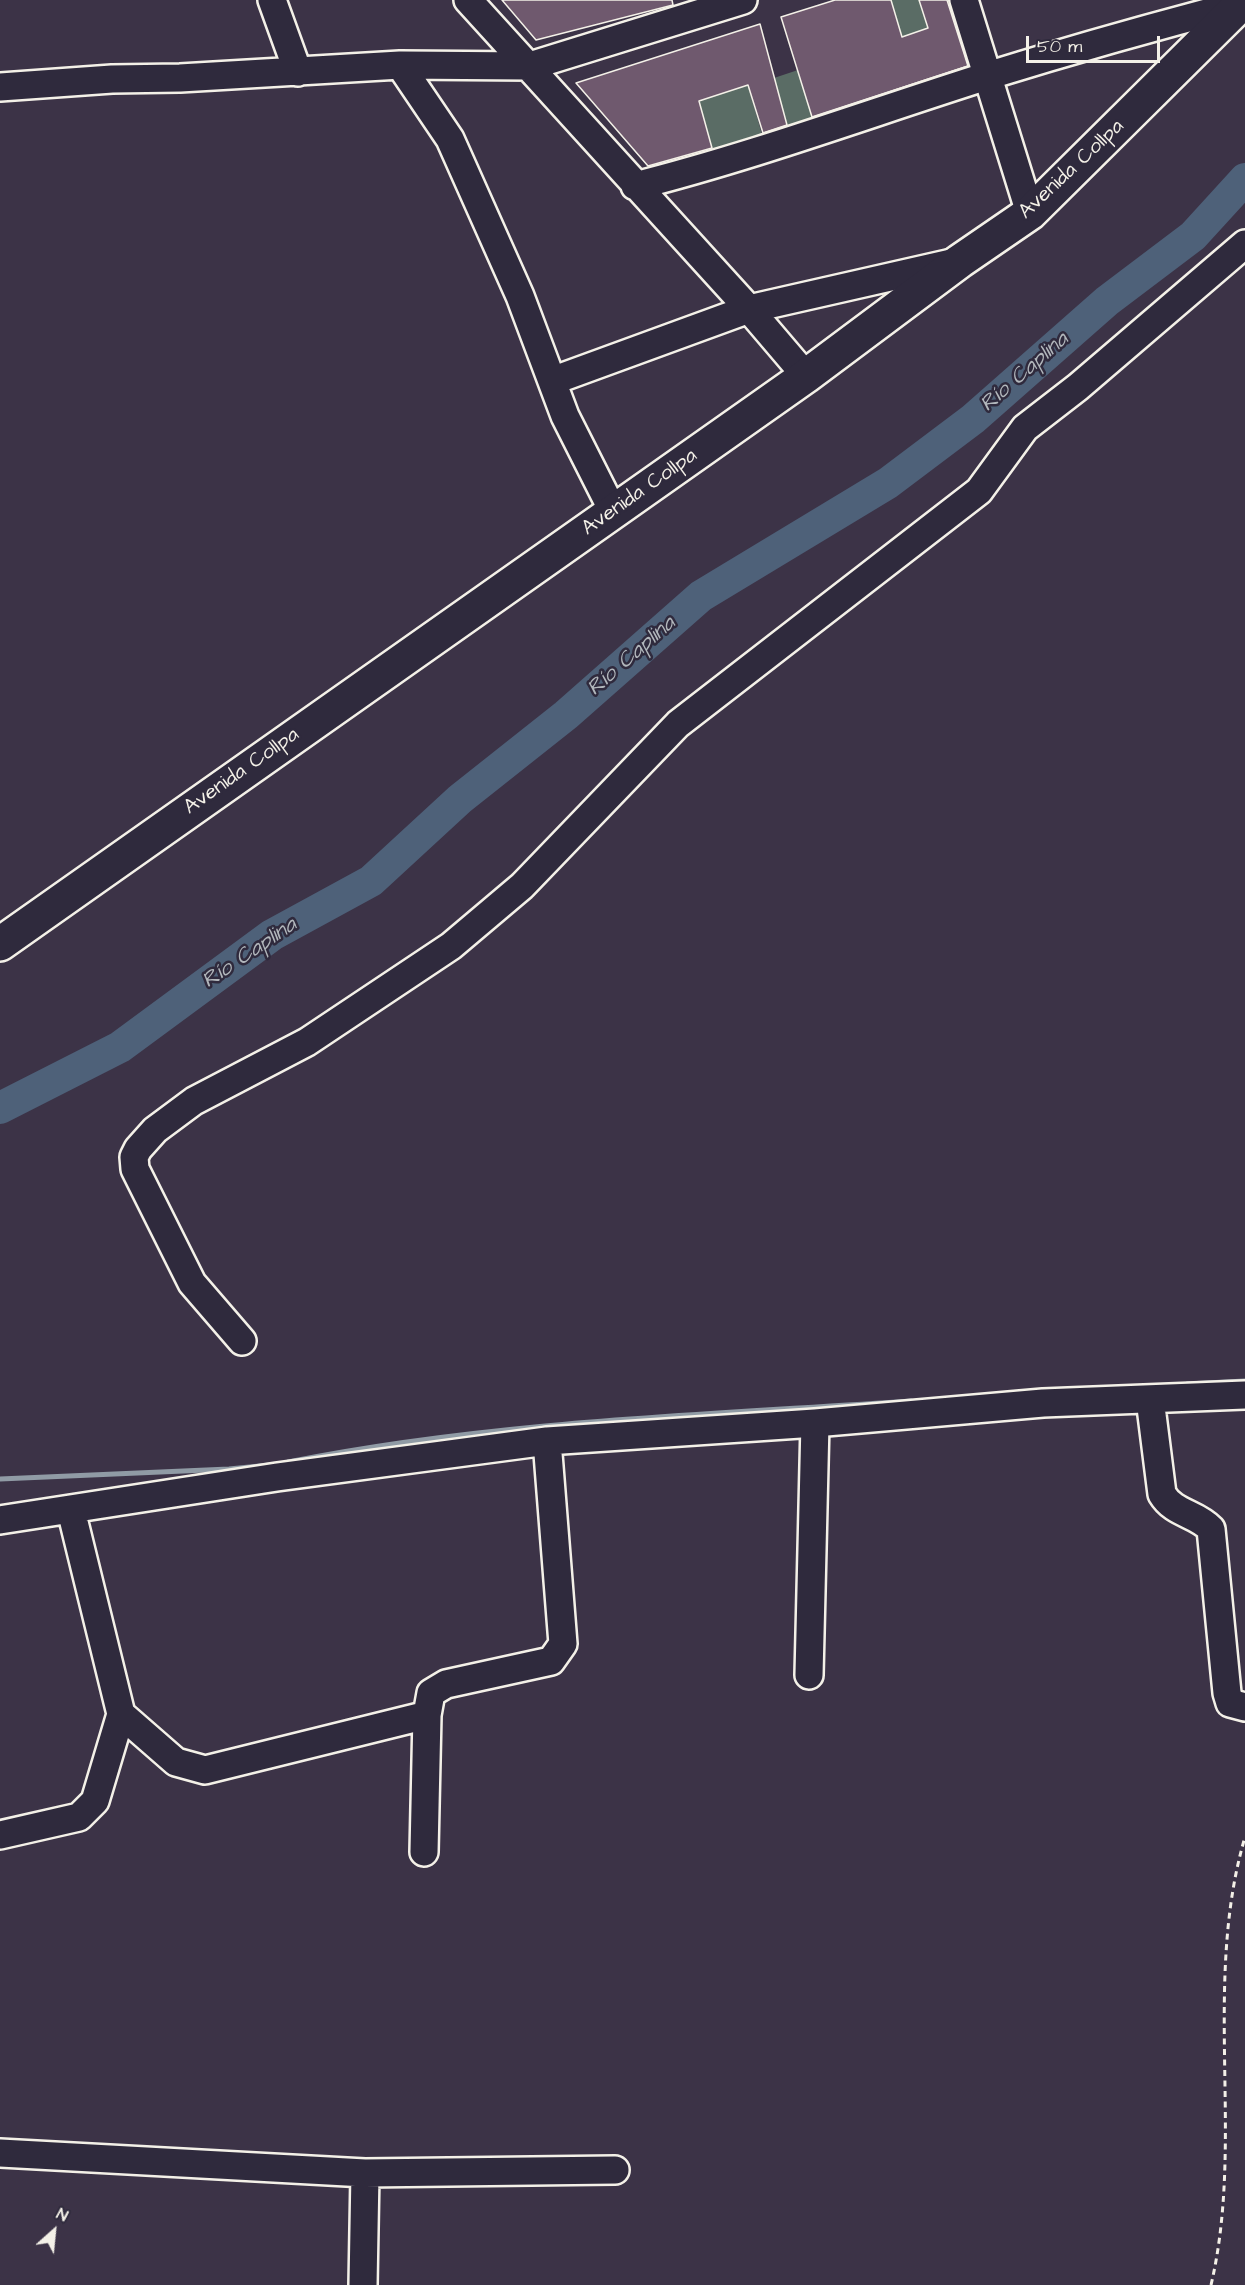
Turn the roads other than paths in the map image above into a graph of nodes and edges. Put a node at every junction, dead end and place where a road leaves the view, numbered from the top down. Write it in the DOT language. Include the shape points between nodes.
graph roads {
  1 [pos="272,0"];
  2 [pos="468,0"];
  3 [pos="743,0"];
  4 [pos="964,0"];
  5 [pos="1243,2"];
  6 [pos="685,9"];
  7 [pos="400,65"];
  8 [pos="530,66"];
  9 [pos="298,72"];
  10 [pos="987,76"];
  11 [pos="0,87"];
  12 [pos="635,186"];
  13 [pos="1030,213"];
  14 [pos="1245,244"];
  15 [pos="960,261"];
  16 [pos="749,309"];
  17 [pos="806,376"];
  18 [pos="552,381"];
  19 [pos="613,511"];
  20 [pos="0,944"];
  21 [pos="242,1341"];
  22 [pos="1245,1395"];
  23 [pos="1150,1399"];
  24 [pos="815,1423"];
  25 [pos="547,1441"];
  26 [pos="71,1510"];
  27 [pos="0,1520"];
  28 [pos="809,1675"];
  29 [pos="1245,1707"];
  30 [pos="121,1714"];
  31 [pos="427,1715"];
  32 [pos="0,1835"];
  33 [pos="424,1852"];
  34 [pos="0,2153"];
  35 [pos="615,2170"];
  36 [pos="364,2173"];
  37 [pos="363,2285"];
  1 -- 9 [label="street"];
  2 -- 8 [label="street"];
  3 -- 6 [label="street"];
  4 -- 10 [label="street"];
  5 -- 10 [label="street"];
  5 -- 13 [label="main road, Avenida Collpa"];
  6 -- 8 [label="street"];
  7 -- 8 [label="street"];
  7 -- 9 [label="street"];
  7 -- 18 [label="street" via="450,139 520,296"];
  8 -- 12 [label="street"];
  9 -- 11 [label="street"];
  10 -- 12 [label="street" via="705,169"];
  10 -- 13 [label="street"];
  12 -- 16 [label="street"];
  13 -- 15 [label="main road, Avenida Collpa"];
  14 -- 21 [label="street" via="1025,428 979,492 678,724 522,886 451,946 307,1042 194,1101 155,1130 138,1149 135,1169 192,1283"];
  15 -- 16 [label="street"];
  15 -- 17 [label="main road, Avenida Collpa"];
  16 -- 17 [label="street"];
  16 -- 18 [label="street"];
  17 -- 19 [label="main road, Avenida Collpa"];
  18 -- 19 [label="street" via="565,416"];
  19 -- 20 [label="main road, Avenida Collpa"];
  22 -- 23 [label="street"];
  23 -- 24 [label="street" via="1043,1403"];
  23 -- 29 [label="street" via="1162,1494 1169,1506 1204,1521 1211,1529 1227,1693 1230,1703"];
  24 -- 25 [label="street"];
  24 -- 28 [label="street"];
  25 -- 26 [label="street" via="277,1477"];
  25 -- 31 [label="street" via="563,1644 551,1661 446,1684 431,1693"];
  26 -- 27 [label="street"];
  26 -- 30 [label="street"];
  30 -- 31 [label="street" via="176,1762 205,1770"];
  30 -- 32 [label="street" via="95,1801 79,1817"];
  31 -- 33 [label="street"];
  34 -- 36 [label="street"];
  35 -- 36 [label="street"];
  36 -- 37 [label="street"];
}
